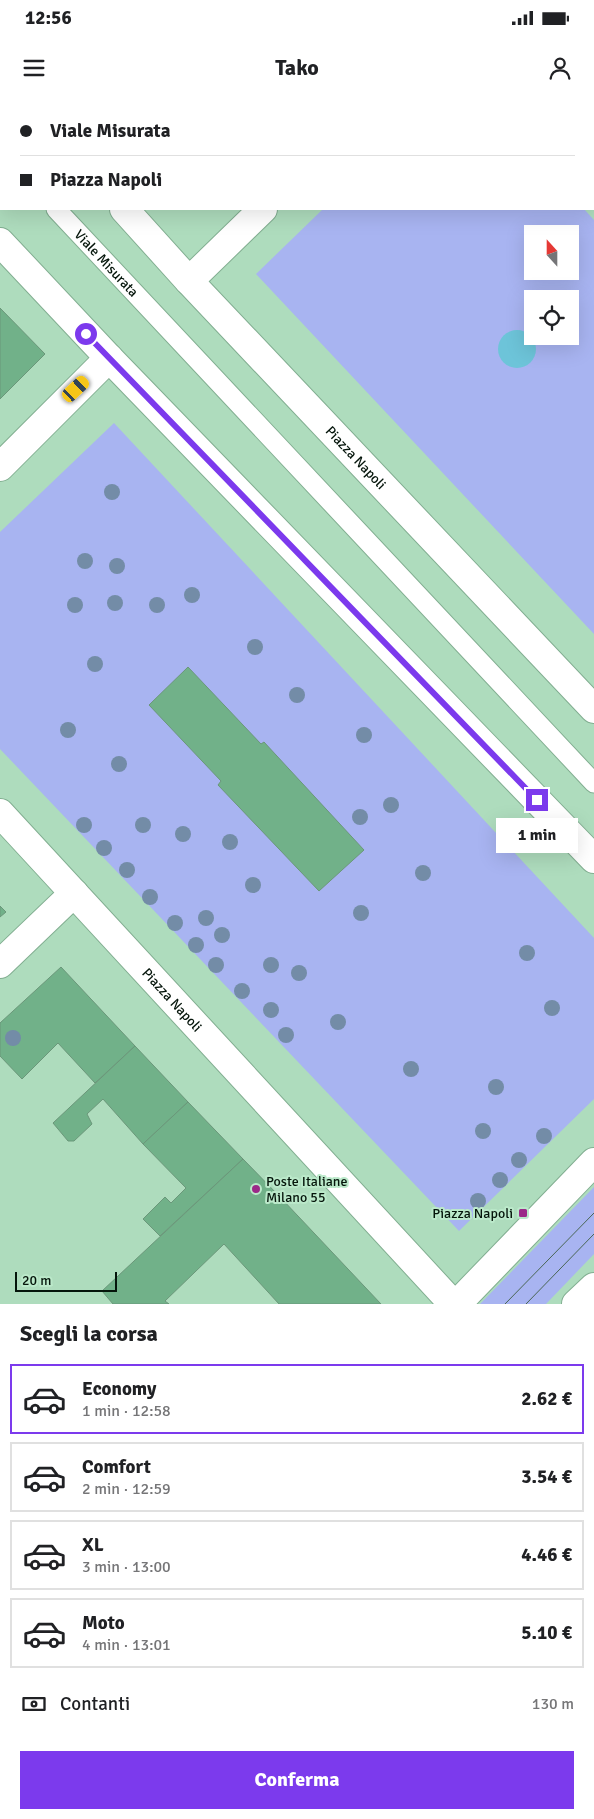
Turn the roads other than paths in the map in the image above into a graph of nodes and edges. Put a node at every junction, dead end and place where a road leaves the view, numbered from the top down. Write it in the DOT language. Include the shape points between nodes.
graph roads {
  1 [pos="57,210"];
  2 [pos="125,210"];
  3 [pos="262,210"];
  4 [pos="0,242"];
  5 [pos="189,280"];
  6 [pos="109,358"];
  7 [pos="0,466"];
  8 [pos="594,709"];
  9 [pos="594,783"];
  10 [pos="0,813"];
  11 [pos="594,859"];
  12 [pos="74,893"];
  13 [pos="0,964"];
  14 [pos="594,1162"];
  15 [pos="594,1287"];
  16 [pos="453,1304"];
  17 [pos="457,1304"];
  18 [pos="576,1304"];
  1 -- 9 [label="lane, Viale Misurata"];
  2 -- 5 [label="main road"];
  3 -- 5 [label="main road"];
  4 -- 6 [label="main road"];
  5 -- 8 [label="main road, Piazza Napoli"];
  6 -- 7 [label="main road"];
  6 -- 11 [label="main road"];
  10 -- 12 [label="main road, Piazza Napoli"];
  12 -- 13 [label="main road"];
  12 -- 16 [label="main road, Piazza Napoli"];
  14 -- 17 [label="main road"];
  15 -- 18 [label="main road"];
}
